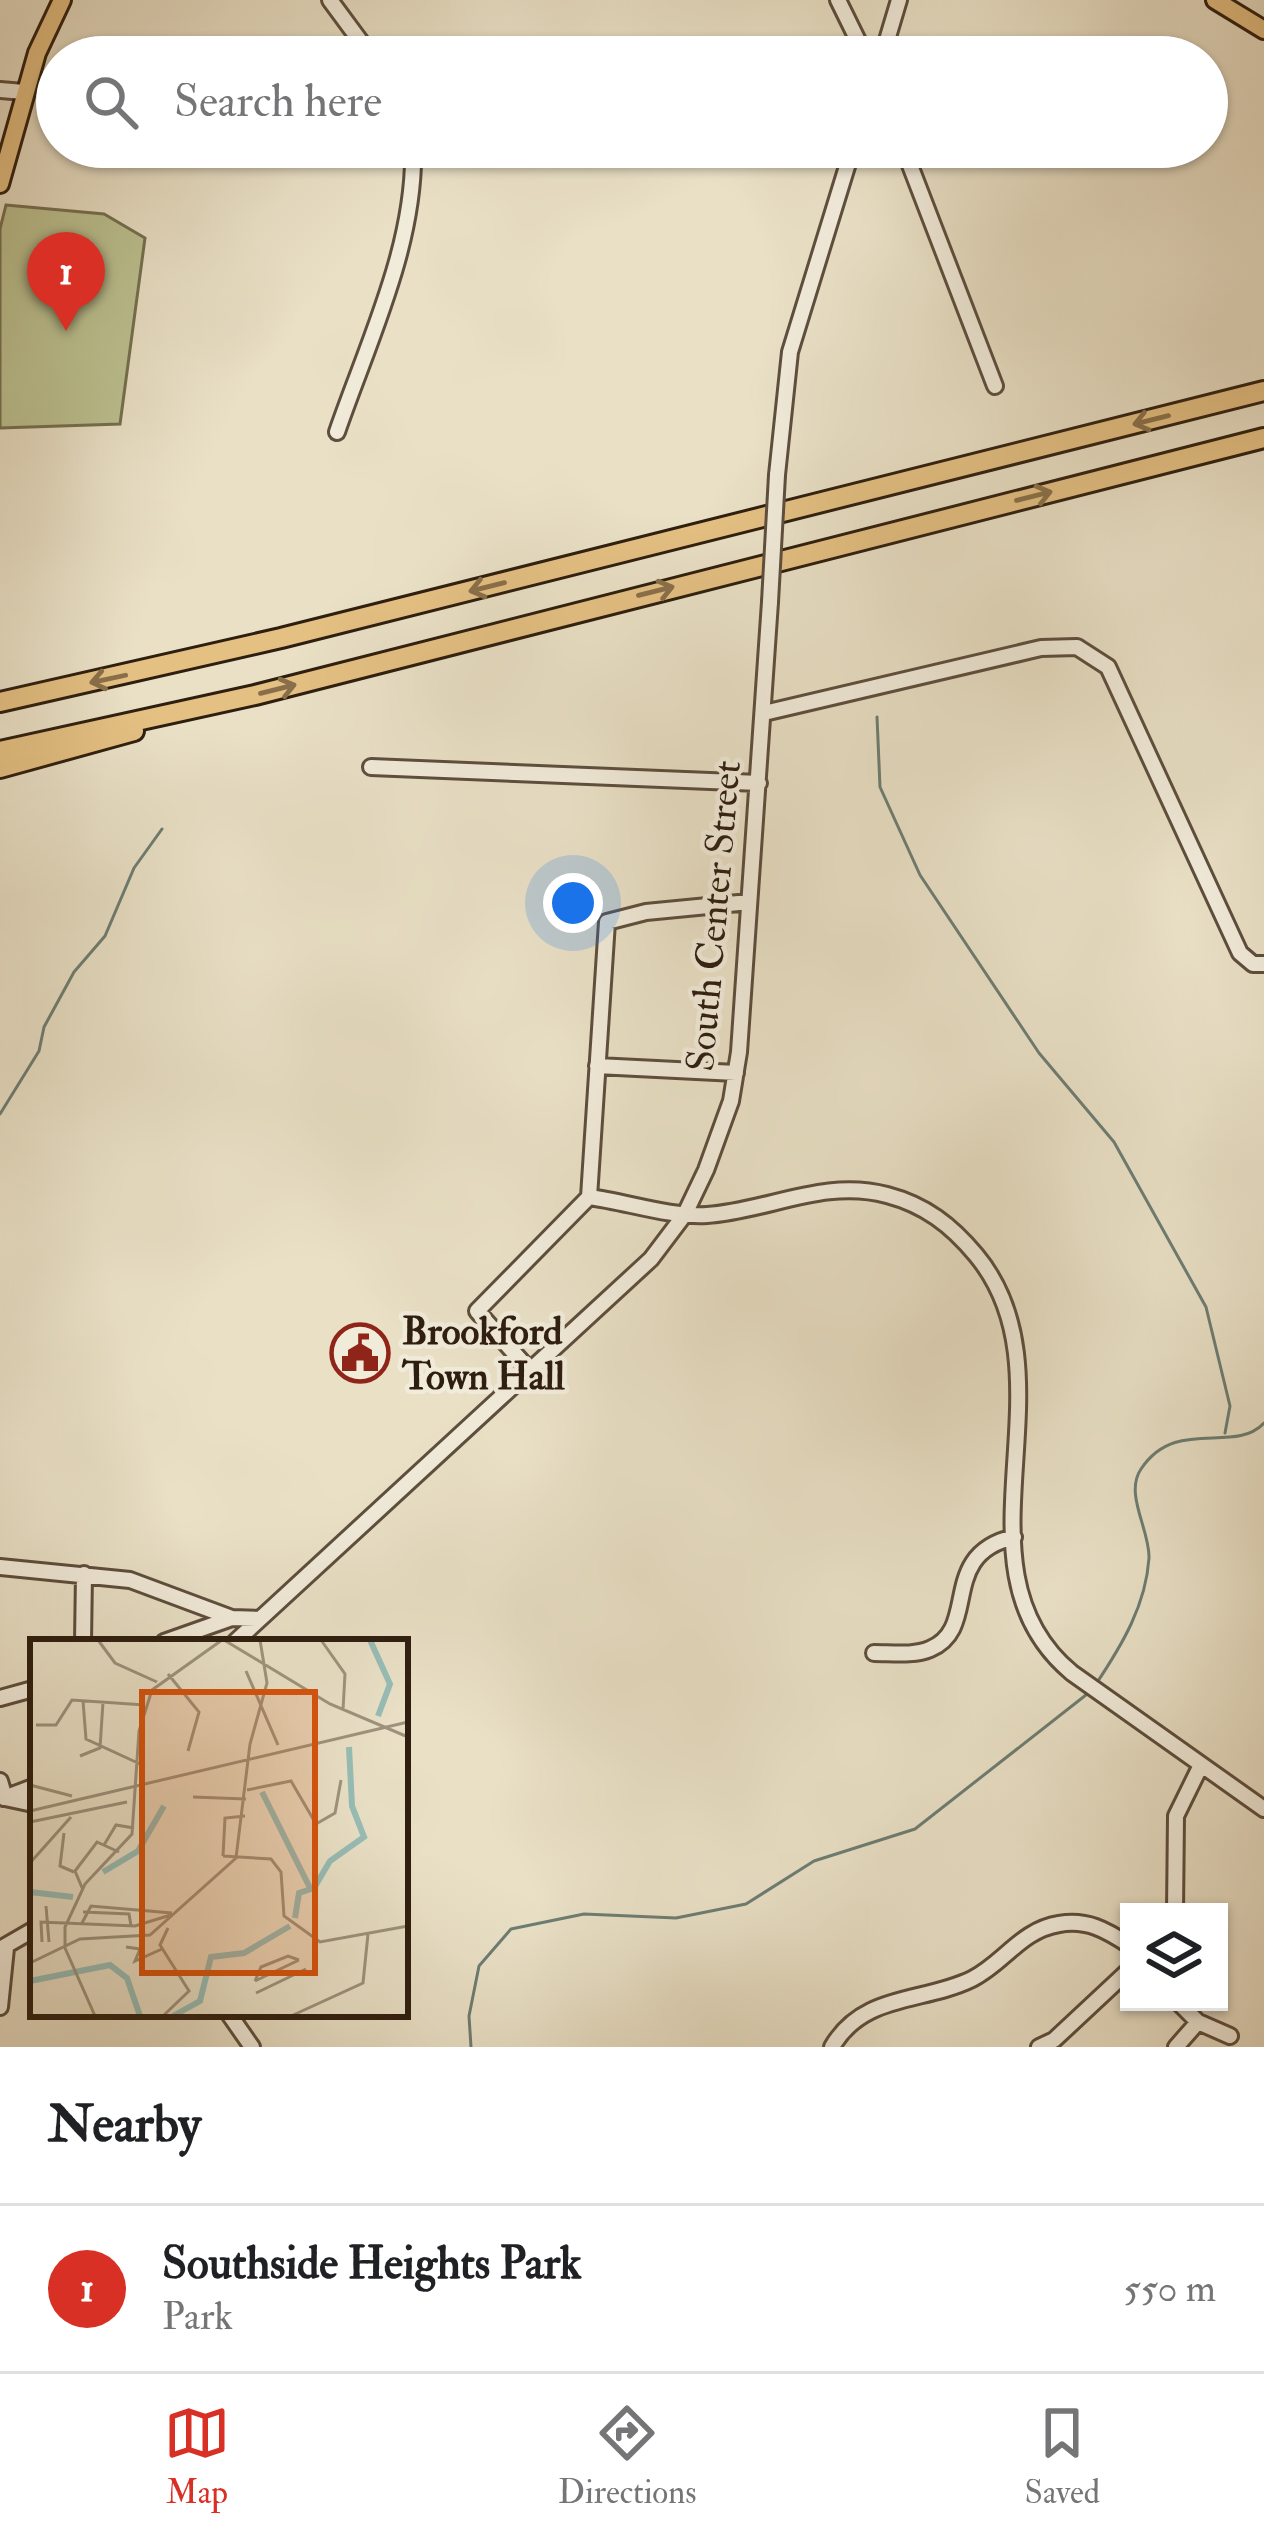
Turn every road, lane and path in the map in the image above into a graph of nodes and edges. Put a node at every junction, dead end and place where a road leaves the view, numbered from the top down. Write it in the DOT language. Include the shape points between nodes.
graph roads {
  1 [pos="62,0"];
  2 [pos="330,0"];
  3 [pos="838,0"];
  4 [pos="898,0"];
  5 [pos="1215,0"];
  6 [pos="1264,30"];
  7 [pos="47,36"];
  8 [pos="357,36"];
  9 [pos="856,36"];
  10 [pos="888,36"];
  11 [pos="36,63"];
  12 [pos="0,90"];
  13 [pos="24,92"];
  14 [pos="412,168"];
  15 [pos="847,168"];
  16 [pos="911,168"];
  17 [pos="0,184"];
  18 [pos="995,386"];
  19 [pos="1264,391"];
  20 [pos="338,432"];
  21 [pos="1264,438"];
  22 [pos="5,700"];
  23 [pos="218,702"];
  24 [pos="764,713"];
  25 [pos="0,751"];
  26 [pos="371,767"];
  27 [pos="0,768"];
  28 [pos="759,783"];
  29 [pos="749,902"];
  30 [pos="1258,964"];
  31 [pos="597,1066"];
  32 [pos="736,1073"];
  33 [pos="590,1197"];
  34 [pos="685,1214"];
  35 [pos="531,1372"];
  36 [pos="1014,1537"];
  37 [pos="0,1568"];
  38 [pos="85,1574"];
  39 [pos="232,1618"];
  40 [pos="260,1619"];
  41 [pos="83,1639"];
  42 [pos="172,1639"];
  43 [pos="239,1639"];
  44 [pos="874,1653"];
  45 [pos="30,1690"];
  46 [pos="0,1698"];
  47 [pos="1201,1765"];
  48 [pos="0,1781"];
  49 [pos="3,1799"];
  50 [pos="1264,1809"];
  51 [pos="1175,1903"];
  52 [pos="30,1931"];
  53 [pos="1120,1940"];
  54 [pos="3,1948"];
  55 [pos="1120,1978"];
  56 [pos="0,2007"];
  57 [pos="1187,2011"];
  58 [pos="231,2017"];
  59 [pos="1198,2022"];
  60 [pos="1230,2036"];
  61 [pos="251,2047"];
  62 [pos="832,2047"];
  63 [pos="1039,2047"];
  64 [pos="1176,2047"];
  1 -- 7 [label="main road"];
  2 -- 8 [label="street"];
  3 -- 9 [label="street"];
  4 -- 10 [label="street"];
  5 -- 6 [label="main road"];
  11 -- 13 [label="main road"];
  12 -- 13 [label="street"];
  13 -- 17 [label="main road"];
  14 -- 20 [label="street" via="394,265"];
  15 -- 24 [label="street, South Center Street, bridge" via="790,352"];
  16 -- 18 [label="street"];
  19 -- 22 [label="highway, one-way"];
  23 -- 21 [label="highway, one-way"];
  23 -- 25 [label="highway"];
  23 -- 27 [label="highway"];
  24 -- 28 [label="street, South Center Street"];
  24 -- 30 [label="street" via="1041,648 1077,647 1122,689 1240,953"];
  26 -- 28 [label="street"];
  28 -- 29 [label="street, South Center Street"];
  29 -- 31 [label="street" via="613,918 605,928"];
  29 -- 32 [label="street, South Center Street"];
  31 -- 32 [label="street"];
  31 -- 33 [label="street"];
  32 -- 34 [label="street, South Center Street"];
  33 -- 34 [label="street"];
  33 -- 35 [label="street" via="477,1311"];
  34 -- 35 [label="street, South Center Street" via="637,1274"];
  34 -- 36 [label="street" via="861,1190 921,1207 962,1238 1000,1284 1015,1331"];
  35 -- 40 [label="street, South Center Street"];
  36 -- 44 [label="street" via="970,1563 953,1625 939,1644"];
  36 -- 47 [label="street" via="1020,1601 1044,1646"];
  37 -- 38 [label="street"];
  38 -- 39 [label="street" via="130,1580"];
  38 -- 41 [label="street"];
  39 -- 40 [label="street"];
  39 -- 42 [label="street"];
  40 -- 43 [label="street, South Center Street"];
  45 -- 46 [label="street"];
  47 -- 50 [label="street"];
  47 -- 51 [label="street" via="1176,1816"];
  48 -- 49 [label="street"];
  52 -- 54 [label="street"];
  53 -- 62 [label="street" via="1091,1924 1051,1926 969,1981 872,2008"];
  54 -- 56 [label="street"];
  55 -- 63 [label="street"];
  57 -- 59 [label="street"];
  58 -- 61 [label="street"];
  59 -- 60 [label="street"];
  59 -- 64 [label="street"];
}
